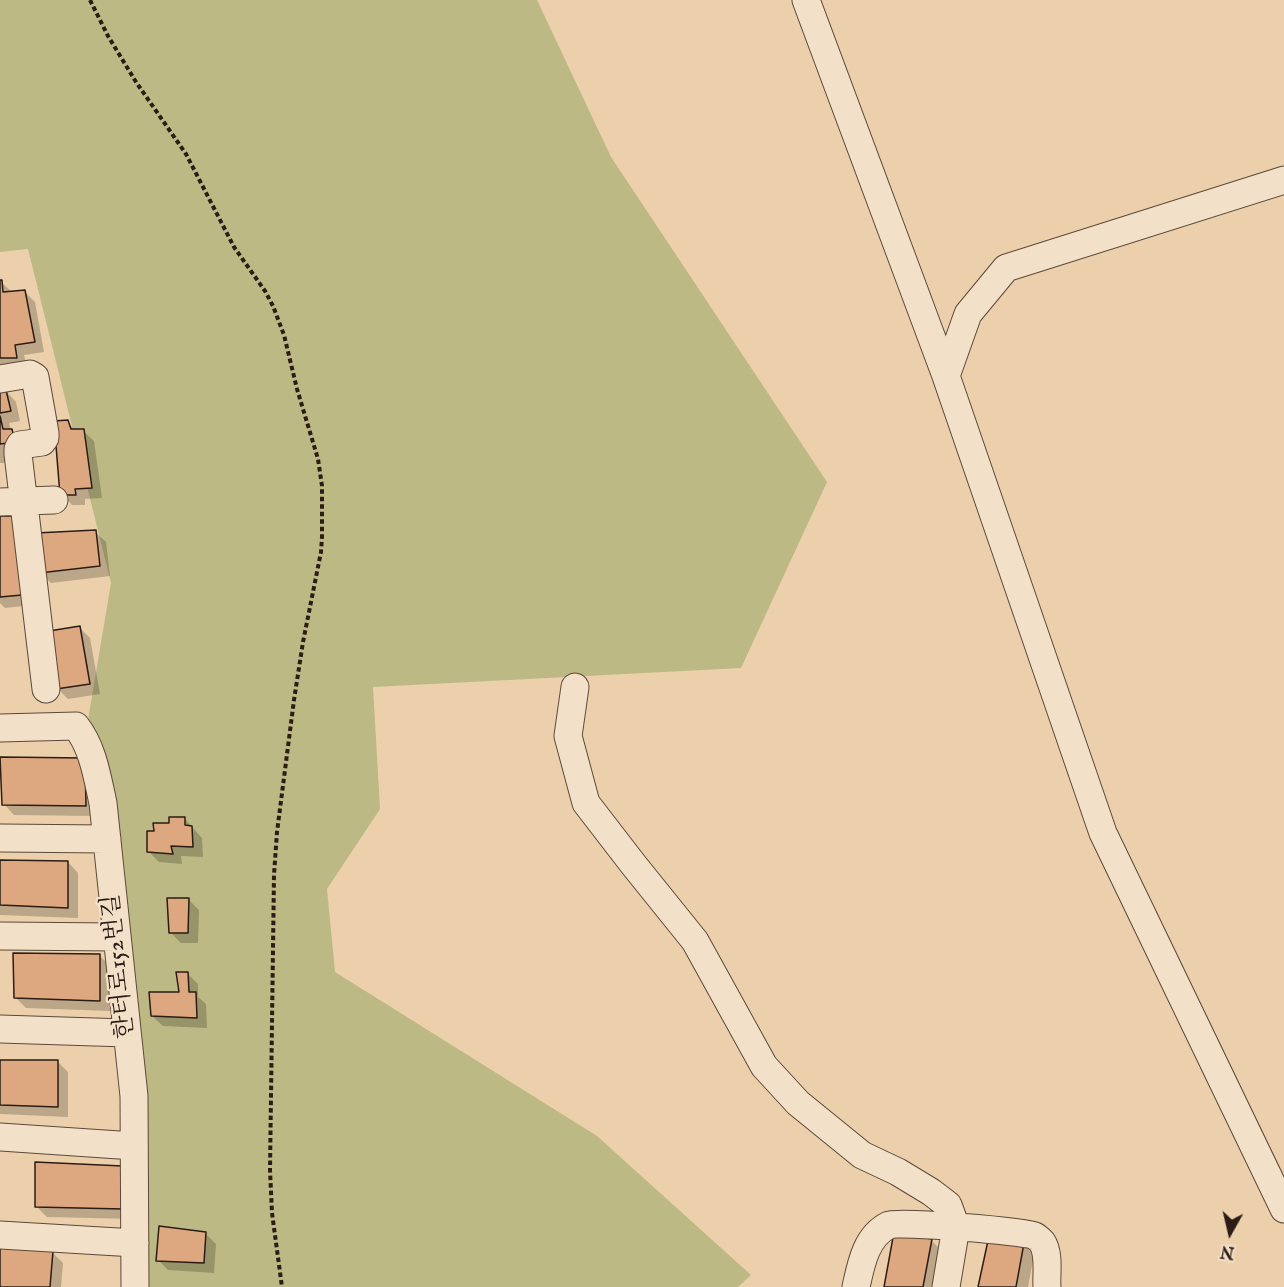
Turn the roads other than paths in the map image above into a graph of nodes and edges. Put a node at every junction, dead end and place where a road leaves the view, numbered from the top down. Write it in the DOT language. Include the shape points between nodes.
graph roads {
  1 [pos="806,0"];
  2 [pos="1284,180"];
  3 [pos="946,376"];
  4 [pos="0,379"];
  5 [pos="54,500"];
  6 [pos="11,502"];
  7 [pos="574,687"];
  8 [pos="46,690"];
  9 [pos="0,728"];
  10 [pos="0,838"];
  11 [pos="107,839"];
  12 [pos="0,936"];
  13 [pos="117,936"];
  14 [pos="0,1029"];
  15 [pos="128,1033"];
  16 [pos="0,1137"];
  17 [pos="134,1146"];
  18 [pos="1284,1209"];
  19 [pos="956,1227"];
  20 [pos="0,1235"];
  21 [pos="135,1243"];
  22 [pos="135,1287"];
  23 [pos="856,1287"];
  24 [pos="946,1287"];
  25 [pos="1047,1287"];
  1 -- 3 [label="street"];
  2 -- 3 [label="street" via="1006,268 968,314"];
  3 -- 18 [label="street" via="1103,833"];
  4 -- 6 [label="street" via="30,374 35,377 45,438 18,448"];
  5 -- 6 [label="street"];
  6 -- 8 [label="street" via="26,515 45,588"];
  7 -- 19 [label="street" via="568,736 586,803 695,941 764,1066 798,1103 862,1155 931,1191 948,1205"];
  9 -- 11 [label="street, 한터로152번길" via="76,726 91,753"];
  10 -- 11 [label="street"];
  11 -- 13 [label="street, 한터로152번길"];
  12 -- 13 [label="street"];
  13 -- 15 [label="street, 한터로152번길"];
  14 -- 15 [label="street"];
  15 -- 17 [label="street, 한터로152번길"];
  16 -- 17 [label="street"];
  17 -- 21 [label="street, 한터로152번길"];
  19 -- 23 [label="street" via="891,1224 875,1235 866,1251"];
  19 -- 24 [label="street"];
  19 -- 25 [label="street" via="1036,1236 1046,1254"];
  20 -- 21 [label="street"];
  21 -- 22 [label="street, 한터로152번길"];
}
